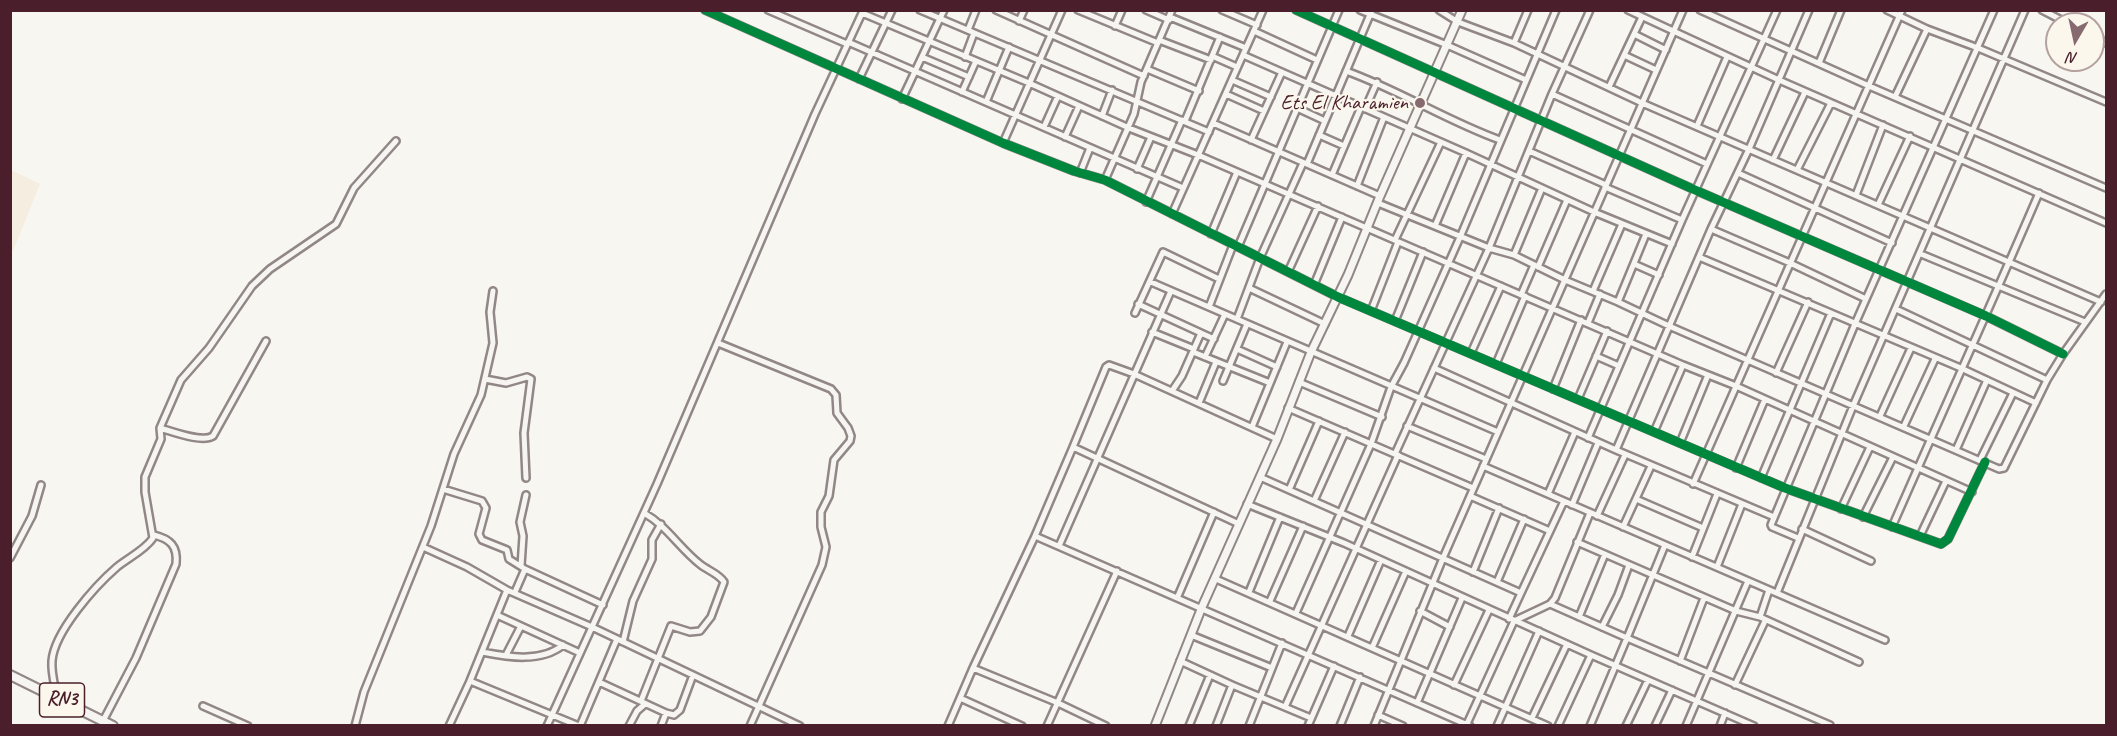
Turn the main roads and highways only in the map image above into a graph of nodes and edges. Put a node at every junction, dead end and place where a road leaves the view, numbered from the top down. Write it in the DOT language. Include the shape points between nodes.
graph roads {
  1 [pos="1462,10"];
  2 [pos="10,675"];
  3 [pos="113,726"];
  4 [pos="1155,726"];
  1 -- 4 [label="main road" via="1311,352"];
  2 -- 3 [label="highway, RN3"];
}
